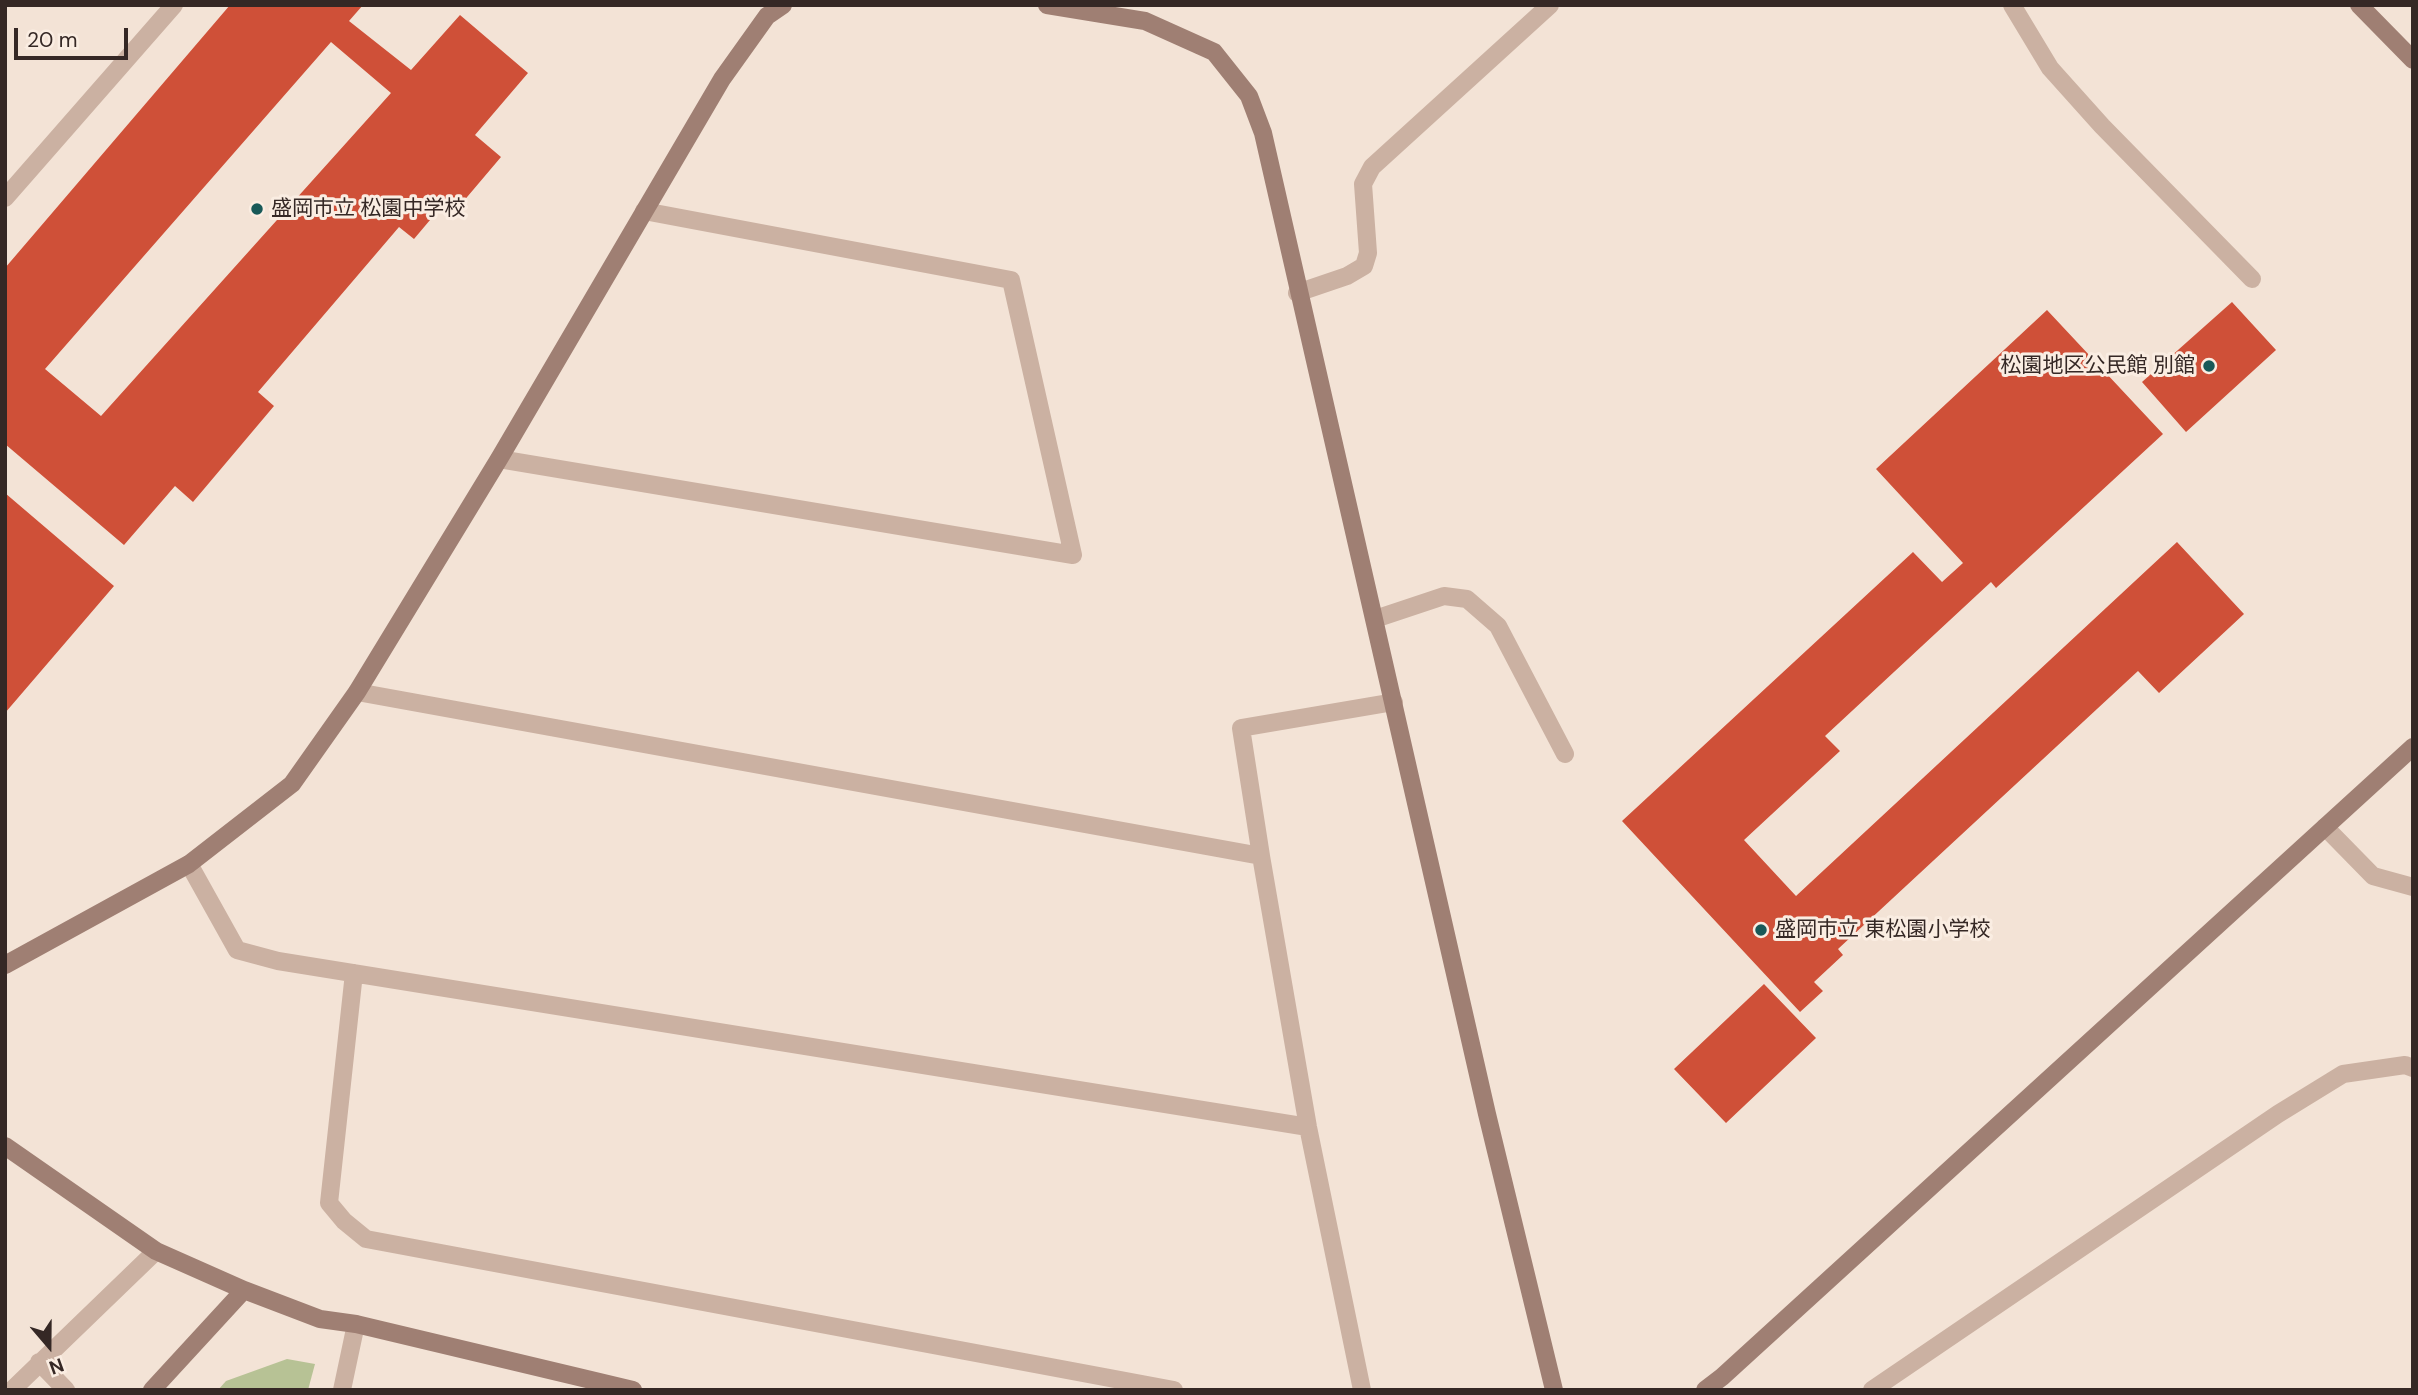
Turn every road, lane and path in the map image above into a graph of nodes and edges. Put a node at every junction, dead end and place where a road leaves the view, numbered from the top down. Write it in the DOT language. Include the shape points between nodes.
graph roads {
  1 [pos="174,5"];
  2 [pos="783,5"];
  3 [pos="1047,5"];
  4 [pos="1550,5"];
  5 [pos="2012,5"];
  6 [pos="2359,5"];
  7 [pos="2413,60"];
  8 [pos="5,198"];
  9 [pos="644,211"];
  10 [pos="2252,279"];
  11 [pos="1297,293"];
  12 [pos="499,458"];
  13 [pos="1375,619"];
  14 [pos="357,692"];
  15 [pos="1394,702"];
  16 [pos="2413,747"];
  17 [pos="1565,754"];
  18 [pos="2325,827"];
  19 [pos="1261,856"];
  20 [pos="189,864"];
  21 [pos="2413,887"];
  22 [pos="5,965"];
  23 [pos="354,973"];
  24 [pos="2413,1068"];
  25 [pos="1308,1127"];
  26 [pos="5,1146"];
  27 [pos="156,1251"];
  28 [pos="244,1290"];
  29 [pos="356,1324"];
  30 [pos="39,1362"];
  31 [pos="12,1390"];
  32 [pos="66,1390"];
  33 [pos="152,1390"];
  34 [pos="342,1390"];
  35 [pos="633,1390"];
  36 [pos="1174,1390"];
  37 [pos="1362,1390"];
  38 [pos="1554,1390"];
  39 [pos="1705,1390"];
  40 [pos="1872,1390"];
  1 -- 8 [label="street"];
  2 -- 9 [label="street" via="767,16 722,79"];
  3 -- 11 [label="street" via="1145,21 1214,52 1249,96 1263,133"];
  4 -- 11 [label="street" via="1372,167 1363,184 1368,253 1364,266"];
  5 -- 10 [label="street" via="2050,68"];
  6 -- 7 [label="street"];
  9 -- 12 [label="street"];
  9 -- 12 [label="street" via="1011,280 1073,555"];
  11 -- 13 [label="street"];
  12 -- 14 [label="street"];
  13 -- 15 [label="street"];
  13 -- 17 [label="street" via="1444,596 1467,599 1498,626"];
  14 -- 19 [label="street"];
  14 -- 20 [label="street" via="292,784"];
  15 -- 19 [label="street" via="1241,728"];
  15 -- 38 [label="street"];
  16 -- 18 [label="street"];
  18 -- 21 [label="street" via="2373,876"];
  18 -- 39 [label="street"];
  19 -- 25 [label="street"];
  20 -- 22 [label="street"];
  20 -- 23 [label="street" via="237,950"];
  23 -- 25 [label="street"];
  23 -- 36 [label="street" via="329,1203 366,1239"];
  24 -- 40 [label="street" via="2405,1065 2343,1074"];
  25 -- 37 [label="street"];
  26 -- 27 [label="street"];
  27 -- 28 [label="street"];
  27 -- 30 [label="street"];
  28 -- 29 [label="street" via="320,1319"];
  28 -- 33 [label="street"];
  29 -- 34 [label="street"];
  29 -- 35 [label="street"];
  30 -- 31 [label="street"];
  30 -- 32 [label="street"];
}
